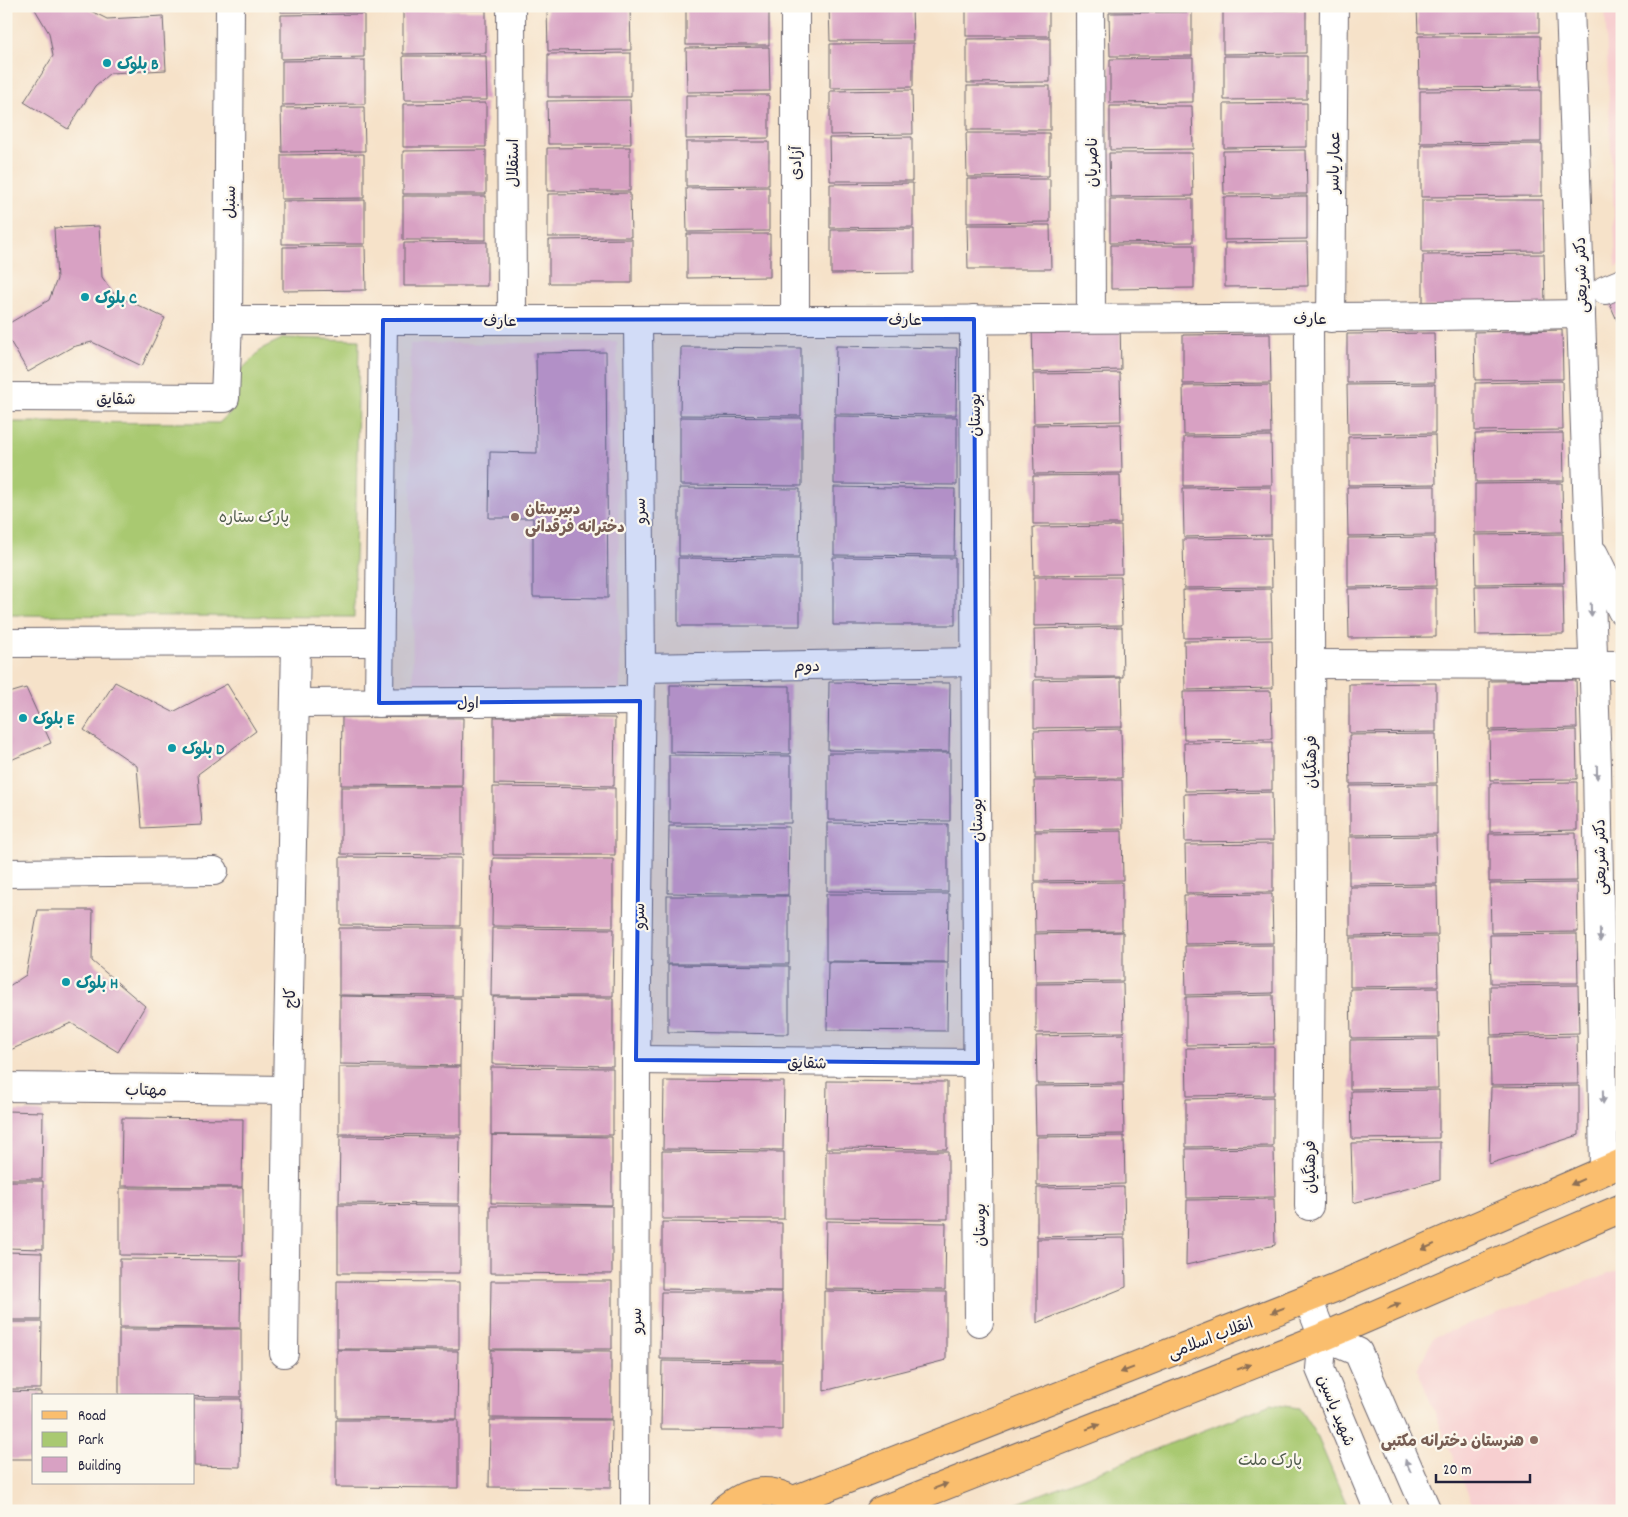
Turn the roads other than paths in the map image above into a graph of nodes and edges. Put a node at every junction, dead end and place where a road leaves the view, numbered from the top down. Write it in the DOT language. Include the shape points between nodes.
graph roads {
  1 [pos="230,6"];
  2 [pos="511,6"];
  3 [pos="795,6"];
  4 [pos="1090,6"];
  5 [pos="1334,6"];
  6 [pos="1570,6"];
  7 [pos="1581,314"];
  8 [pos="1091,318"];
  9 [pos="1320,318"];
  10 [pos="974,319"];
  11 [pos="228,320"];
  12 [pos="383,320"];
  13 [pos="512,320"];
  14 [pos="795,320"];
  15 [pos="638,321"];
  16 [pos="6,397"];
  17 [pos="225,398"];
  18 [pos="1589,544"];
  19 [pos="1622,612"];
  20 [pos="379,642"];
  21 [pos="6,643"];
  22 [pos="296,644"];
  23 [pos="974,662"];
  24 [pos="1310,664"];
  25 [pos="1593,665"];
  26 [pos="1622,665"];
  27 [pos="641,668"];
  28 [pos="640,701"];
  29 [pos="296,703"];
  30 [pos="379,703"];
  31 [pos="214,872"];
  32 [pos="6,873"];
  33 [pos="636,1060"];
  34 [pos="978,1063"];
  35 [pos="6,1087"];
  36 [pos="287,1090"];
  37 [pos="1613,1167"];
  38 [pos="1309,1206"];
  39 [pos="1622,1208"];
  40 [pos="1308,1299"];
  41 [pos="979,1322"];
  42 [pos="1323,1337"];
  43 [pos="284,1353"];
  44 [pos="801,1505"];
  45 [pos="635,1511"];
  46 [pos="724,1511"];
  47 [pos="880,1511"];
  48 [pos="1379,1511"];
  49 [pos="1427,1511"];
  1 -- 11 [label="street, سنبل"];
  2 -- 13 [label="street, استقلال"];
  3 -- 14 [label="street, آزادی"];
  4 -- 8 [label="street, ناصریان"];
  5 -- 9 [label="street, عمار یاسر"];
  6 -- 7 [label="street, دکتر شریعتی"];
  7 -- 9 [label="street, عارف"];
  7 -- 18 [label="street, دکتر شریعتی"];
  8 -- 9 [label="street, عارف"];
  8 -- 10 [label="street, عارف"];
  9 -- 24 [label="street, فرهنگیان"];
  10 -- 14 [label="street, عارف"];
  10 -- 23 [label="street, بوستان"];
  11 -- 12 [label="street, عارف"];
  11 -- 17 [label="street, سنبل"];
  12 -- 13 [label="street, عارف"];
  12 -- 20 [label="street"];
  13 -- 15 [label="street, عارف"];
  14 -- 15 [label="street, عارف"];
  15 -- 27 [label="street, سرو"];
  16 -- 17 [label="street, شقایق"];
  18 -- 19 [label="street, دکتر شریعتی"];
  18 -- 25 [label="street, دکتر شریعتی, one-way"];
  20 -- 22 [label="street"];
  20 -- 30 [label="street"];
  21 -- 22 [label="street"];
  22 -- 29 [label="street, کاج"];
  23 -- 27 [label="street, دوم"];
  23 -- 34 [label="street, بوستان"];
  24 -- 25 [label="street"];
  24 -- 38 [label="street, فرهنگیان"];
  25 -- 26 [label="street"];
  25 -- 37 [label="street, دکتر شریعتی, one-way"];
  27 -- 28 [label="street, سرو"];
  28 -- 30 [label="street, اول"];
  28 -- 33 [label="street, سرو"];
  29 -- 30 [label="street, اول"];
  29 -- 36 [label="street, کاج"];
  31 -- 32 [label="street"];
  33 -- 34 [label="street, شقایق"];
  33 -- 45 [label="street, سرو"];
  34 -- 41 [label="street, بوستان"];
  35 -- 36 [label="street, مهتاب"];
  36 -- 43 [label="street, کاج"];
  37 -- 40 [label="main road, انقلاب اسلامی, one-way"];
  42 -- 39 [label="main road, one-way"];
  40 -- 42 [label="street"];
  40 -- 44 [label="main road, انقلاب اسلامی, one-way"];
  47 -- 42 [label="main road, one-way"];
  42 -- 48 [label="street, شهید یاسین" via="1320,1369"];
  49 -- 42 [label="street, one-way" via="1358,1352"];
  44 -- 46 [label="main road, انقلاب اسلامی" via="776,1493 757,1492 739,1498"];
}
